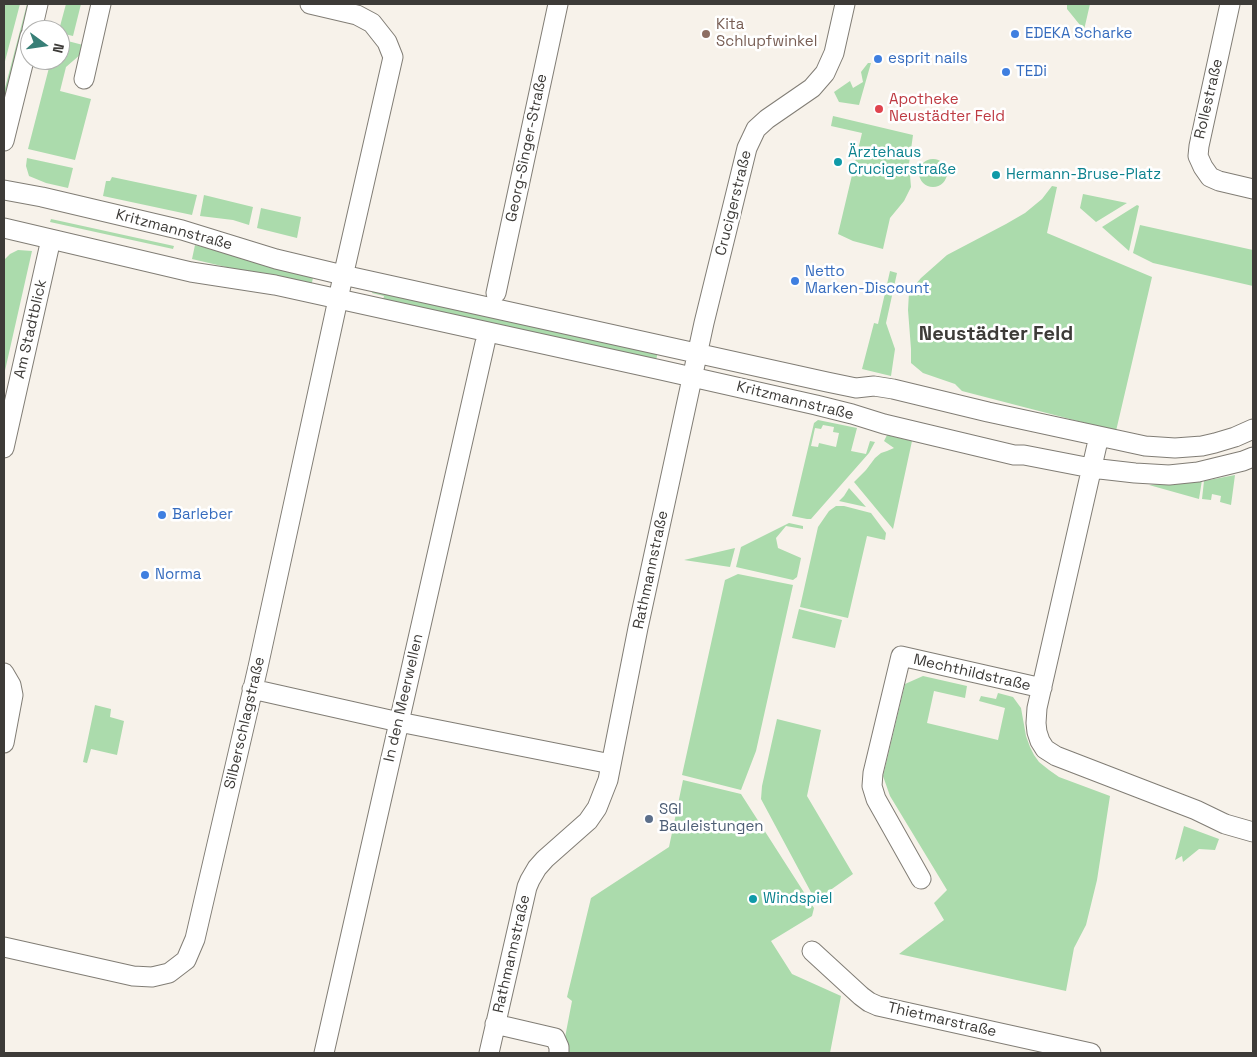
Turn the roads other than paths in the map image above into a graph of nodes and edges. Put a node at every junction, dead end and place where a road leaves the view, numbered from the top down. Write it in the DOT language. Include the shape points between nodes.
graph roads {
  1 [pos="38,4"];
  2 [pos="101,4"];
  3 [pos="310,4"];
  4 [pos="558,4"];
  5 [pos="844,4"];
  6 [pos="1230,4"];
  7 [pos="34,20"];
  8 [pos="22,70"];
  9 [pos="84,79"];
  10 [pos="4,141"];
  11 [pos="1253,189"];
  12 [pos="4,190"];
  13 [pos="4,228"];
  14 [pos="51,239"];
  15 [pos="343,275"];
  16 [pos="496,293"];
  17 [pos="338,298"];
  18 [pos="485,343"];
  19 [pos="698,354"];
  20 [pos="692,377"];
  21 [pos="1253,429"];
  22 [pos="1098,436"];
  23 [pos="4,448"];
  24 [pos="1253,457"];
  25 [pos="1091,468"];
  26 [pos="4,673"];
  27 [pos="1042,688"];
  28 [pos="252,689"];
  29 [pos="399,722"];
  30 [pos="4,743"];
  31 [pos="611,764"];
  32 [pos="1253,832"];
  33 [pos="922,879"];
  34 [pos="4,947"];
  35 [pos="812,950"];
  36 [pos="495,1024"];
  37 [pos="324,1053"];
  38 [pos="489,1053"];
  39 [pos="559,1053"];
  40 [pos="1091,1053"];
  1 -- 7 [label="street"];
  2 -- 9 [label="street"];
  3 -- 15 [label="street" via="357,15 372,23 387,42 393,57"];
  4 -- 16 [label="street, Georg-Singer-Straße"];
  5 -- 19 [label="street, Crucigerstraße" via="834,53 825,73 812,88 756,129 746,148"];
  6 -- 11 [label="street, Rollestraße" via="1198,156 1210,177"];
  8 -- 10 [label="street"];
  12 -- 15 [label="street, Kritzmannstraße" via="182,230 276,259"];
  13 -- 14 [label="street, Kritzmannstraße"];
  14 -- 17 [label="street, Kritzmannstraße" via="191,272"];
  14 -- 23 [label="street, Am Stadtblick"];
  15 -- 17 [label="street"];
  15 -- 19 [label="street, Kritzmannstraße"];
  17 -- 20 [label="street, Kritzmannstraße"];
  17 -- 28 [label="street, Silberschlagstraße"];
  18 -- 29 [label="street, In den Meerwellen"];
  19 -- 20 [label="street, Crucigerstraße"];
  19 -- 22 [label="street, Kritzmannstraße" via="856,388 893,389"];
  20 -- 25 [label="street, Kritzmannstraße" via="1014,455"];
  20 -- 31 [label="street, Rathmannstraße"];
  21 -- 22 [label="street, Kritzmannstraße" via="1215,443 1175,448 1145,446"];
  22 -- 25 [label="street, Mechthildstraße"];
  24 -- 25 [label="street, Kritzmannstraße" via="1198,472 1169,475"];
  25 -- 27 [label="street, Mechthildstraße"];
  26 -- 30 [label="street" via="14,695"];
  27 -- 32 [label="street, Mechthildstraße" via="1036,728 1041,744 1048,752 1225,824"];
  27 -- 33 [label="street, Mechthildstraße" via="901,656 872,786 876,799"];
  28 -- 29 [label="street"];
  28 -- 34 [label="street, Silberschlagstraße" via="196,939 186,960 169,973 152,978"];
  29 -- 31 [label="street"];
  29 -- 37 [label="street, In den Meerwellen"];
  31 -- 36 [label="street, Rathmannstraße" via="592,816 545,859 530,880"];
  35 -- 40 [label="street, Thietmarstraße" via="861,996 878,1006"];
  36 -- 38 [label="street, Rathmannstraße"];
  36 -- 39 [label="street, Rathmannstraße" via="555,1038"];
}
